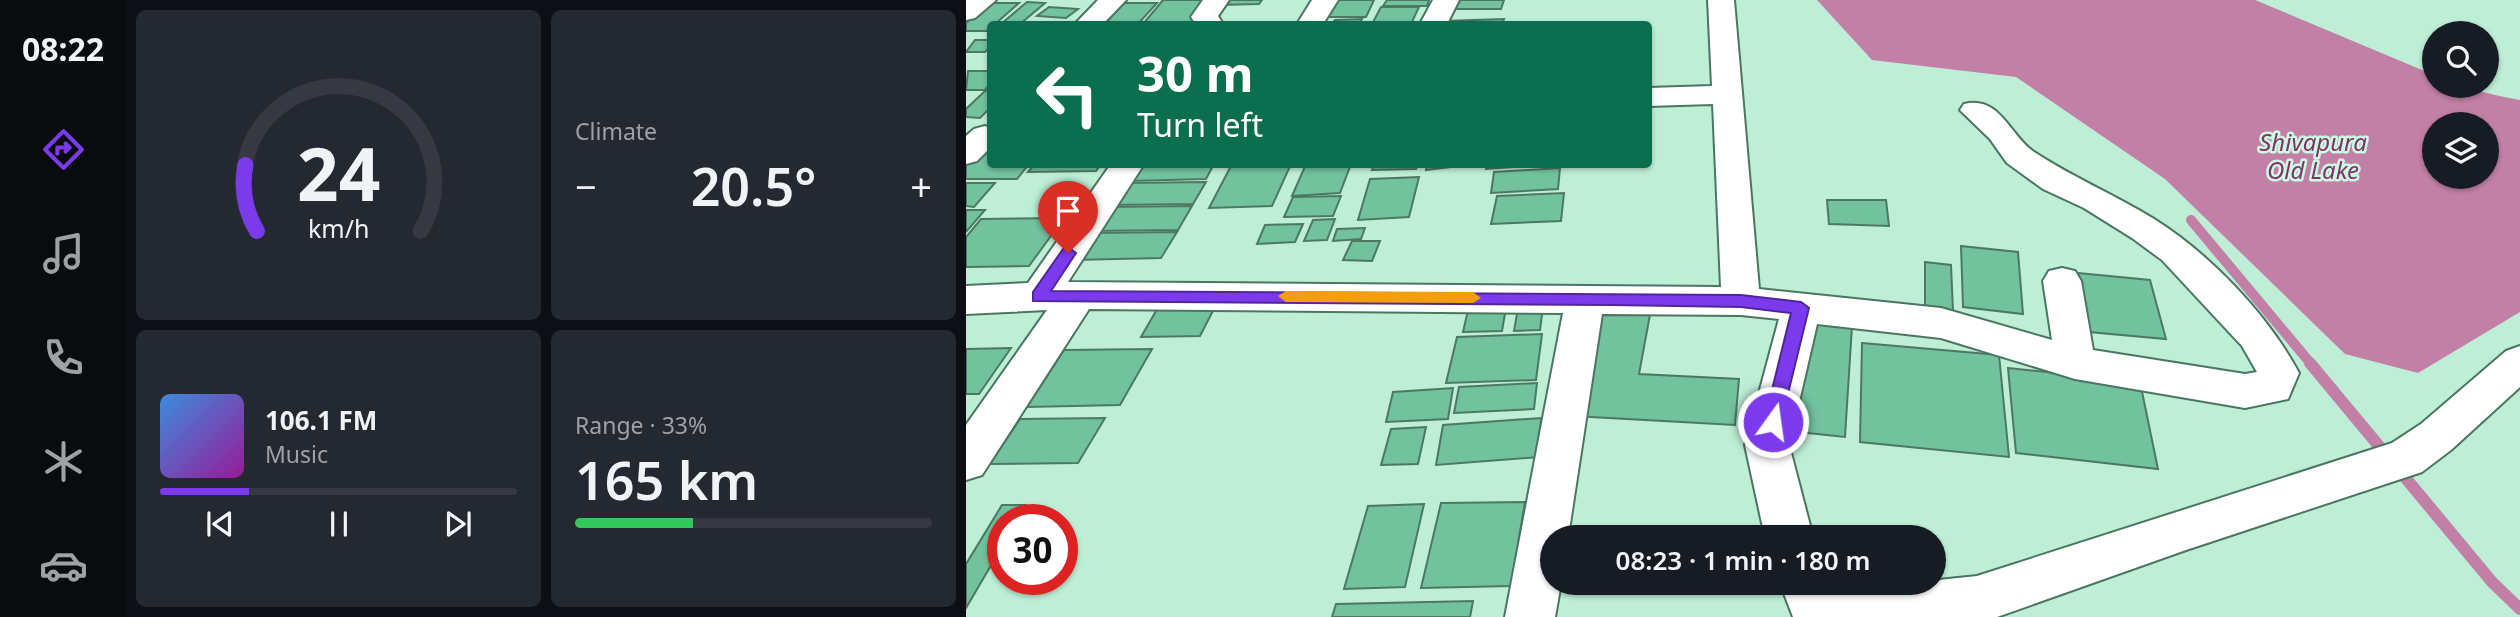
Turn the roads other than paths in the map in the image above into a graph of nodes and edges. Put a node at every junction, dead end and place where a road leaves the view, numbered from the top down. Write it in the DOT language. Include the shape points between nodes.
graph roads {
  1 [pos="982,0"];
  2 [pos="1113,0"];
  3 [pos="1216,0"];
  4 [pos="1325,0"];
  5 [pos="1446,0"];
  6 [pos="1721,0"];
  7 [pos="966,12"];
  8 [pos="1091,21"];
  9 [pos="1208,21"];
  10 [pos="1312,21"];
  11 [pos="1436,21"];
  12 [pos="1727,94"];
  13 [pos="1652,97"];
  14 [pos="1975,110"];
  15 [pos="1125,168"];
  16 [pos="2062,281"];
  17 [pos="1078,295"];
  18 [pos="1038,296"];
  19 [pos="1585,298"];
  20 [pos="966,300"];
  21 [pos="1741,301"];
  22 [pos="1801,308"];
  23 [pos="2520,362"];
  24 [pos="2075,363"];
  25 [pos="966,461"];
  26 [pos="1786,525"];
  27 [pos="1810,595"];
  28 [pos="1530,617"];
  29 [pos="1818,617"];
  30 [pos="1825,617"];
  1 -- 7 [label="street"];
  2 -- 8 [label="street"];
  3 -- 9 [label="street" via="1204,16"];
  4 -- 10 [label="street"];
  5 -- 11 [label="street"];
  6 -- 12 [label="street"];
  12 -- 13 [label="street"];
  12 -- 21 [label="street"];
  14 -- 24 [label="street" via="2001,132 2018,156 2175,251 2256,335 2278,373 2273,387 2245,391"];
  15 -- 18 [label="street"];
  16 -- 24 [label="street"];
  17 -- 18 [label="street"];
  17 -- 19 [label="street"];
  17 -- 25 [label="street"];
  18 -- 20 [label="street"];
  19 -- 21 [label="street"];
  19 -- 28 [label="street"];
  21 -- 22 [label="street"];
  22 -- 24 [label="street" via="1941,323"];
  22 -- 26 [label="street" via="1767,444"];
  23 -- 30 [label="street" via="2437,437 2391,463 1977,600"];
  27 -- 29 [label="street"];
}
